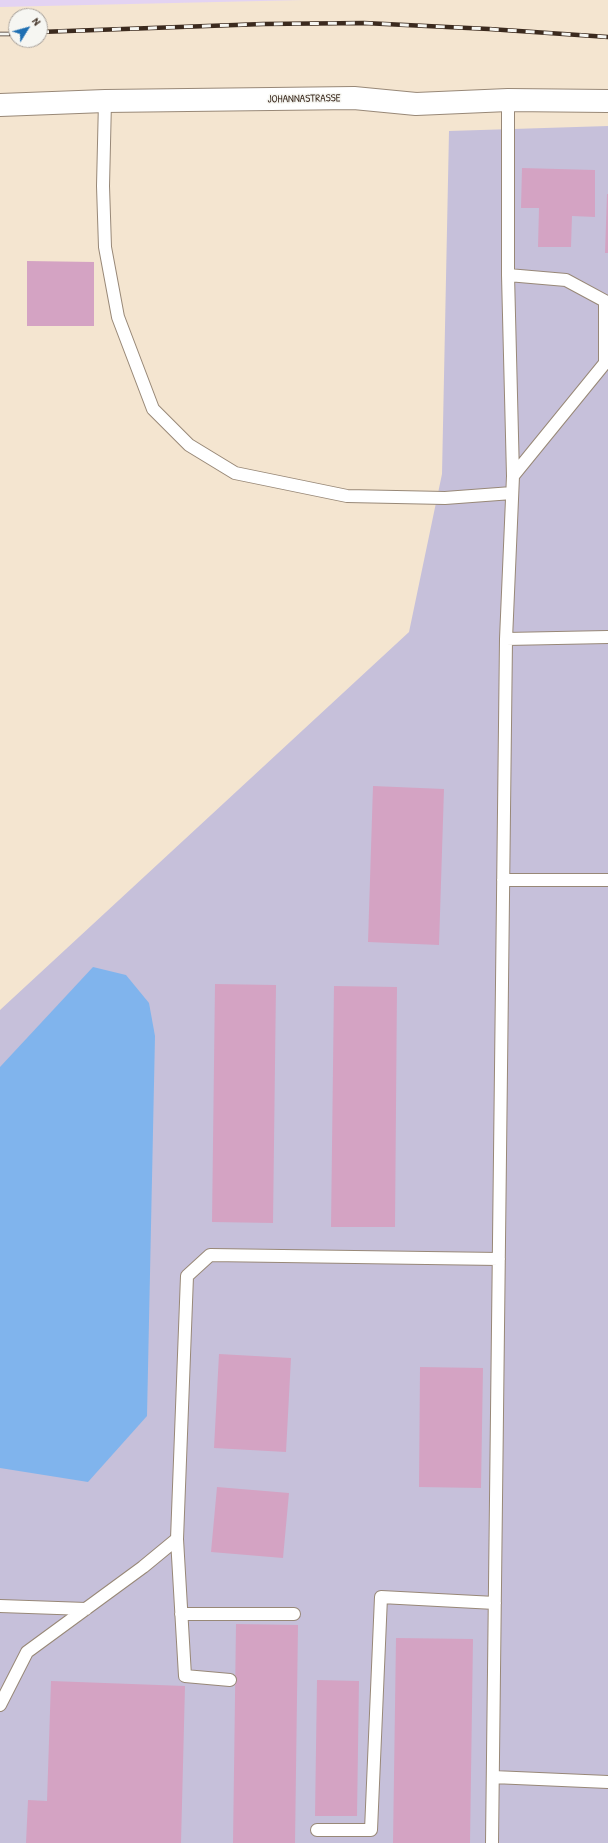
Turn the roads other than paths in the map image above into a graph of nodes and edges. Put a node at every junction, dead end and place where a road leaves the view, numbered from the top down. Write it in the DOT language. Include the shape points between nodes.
graph roads {
  1 [pos="508,100"];
  2 [pos="105,101"];
  3 [pos="608,101"];
  4 [pos="0,105"];
  5 [pos="508,275"];
  6 [pos="513,476"];
  7 [pos="512,493"];
  8 [pos="608,636"];
  9 [pos="506,639"];
  10 [pos="503,880"];
  11 [pos="608,880"];
  12 [pos="499,1259"];
  13 [pos="177,1539"];
  14 [pos="495,1603"];
  15 [pos="0,1606"];
  16 [pos="86,1609"];
  17 [pos="181,1614"];
  18 [pos="294,1614"];
  19 [pos="230,1680"];
  20 [pos="0,1704"];
  21 [pos="493,1777"];
  22 [pos="608,1782"];
  23 [pos="317,1830"];
  24 [pos="492,1843"];
  1 -- 2 [label="street, JOHANNASTRASSE" via="416,104 354,98"];
  1 -- 3 [label="street, JOHANNASTRASSE"];
  1 -- 5 [label="lane"];
  2 -- 4 [label="street, JOHANNASTRASSE"];
  2 -- 7 [label="lane" via="105,247 118,317 153,409 189,445 235,473 347,496 445,498"];
  5 -- 6 [label="lane"];
  5 -- 6 [label="lane" via="566,280 605,300 605,363"];
  6 -- 7 [label="lane"];
  7 -- 9 [label="lane"];
  8 -- 9 [label="lane"];
  9 -- 10 [label="lane"];
  10 -- 11 [label="lane"];
  10 -- 12 [label="lane"];
  12 -- 13 [label="lane" via="210,1255 187,1276"];
  12 -- 14 [label="lane"];
  13 -- 16 [label="lane"];
  13 -- 17 [label="lane"];
  14 -- 21 [label="lane"];
  14 -- 23 [label="lane" via="381,1596 370,1830"];
  15 -- 16 [label="lane"];
  16 -- 20 [label="lane" via="27,1652"];
  17 -- 18 [label="lane"];
  17 -- 19 [label="lane" via="185,1676"];
  21 -- 22 [label="lane"];
  21 -- 24 [label="lane"];
}
